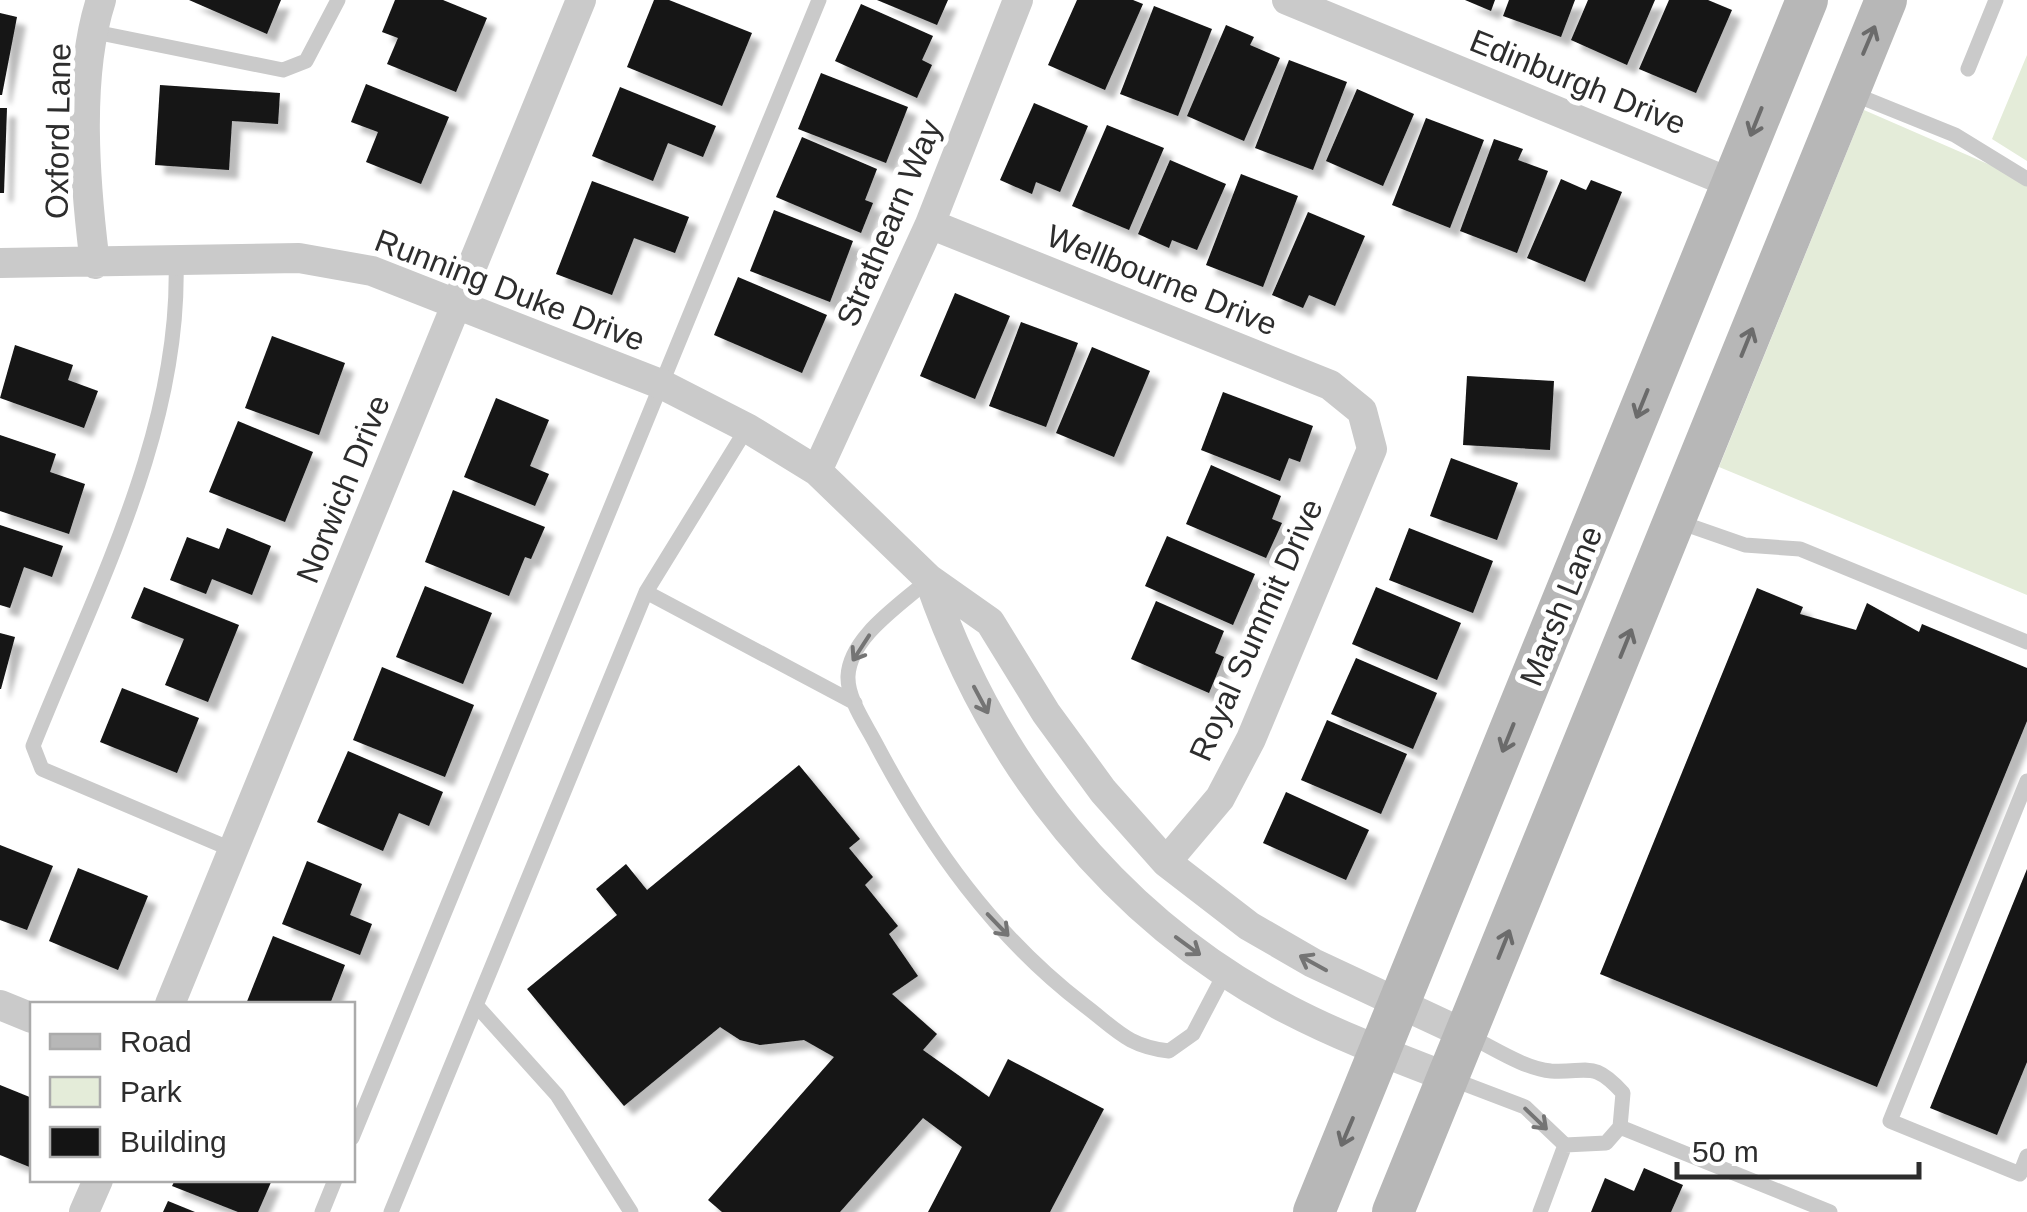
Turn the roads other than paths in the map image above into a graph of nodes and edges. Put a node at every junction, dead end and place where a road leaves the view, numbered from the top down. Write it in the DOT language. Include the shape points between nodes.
graph roads {
  1 [pos="102,0"];
  2 [pos="338,0"];
  3 [pos="581,0"];
  4 [pos="819,0"];
  5 [pos="1018,0"];
  6 [pos="1287,0"];
  7 [pos="1807,0"];
  8 [pos="1886,0"];
  9 [pos="1996,0"];
  10 [pos="95,32"];
  11 [pos="1968,69"];
  12 [pos="1848,92"];
  13 [pos="2027,178"];
  14 [pos="1731,184"];
  15 [pos="930,224"];
  16 [pos="176,262"];
  17 [pos="0,263"];
  18 [pos="95,264"];
  19 [pos="457,302"];
  20 [pos="663,386"];
  21 [pos="1362,412"];
  22 [pos="746,428"];
  23 [pos="817,470"];
  24 [pos="1675,520"];
  25 [pos="928,579"];
  26 [pos="646,592"];
  27 [pos="2027,642"];
  28 [pos="855,702"];
  29 [pos="2027,781"];
  30 [pos="233,850"];
  31 [pos="1166,862"];
  32 [pos="1225,973"];
  33 [pos="171,1002"];
  34 [pos="0,1005"];
  35 [pos="476,1005"];
  36 [pos="1400,1005"];
  37 [pos="30,1017"];
  38 [pos="1467,1035"];
  39 [pos="1382,1052"];
  40 [pos="1450,1078"];
  41 [pos="1620,1127"];
  42 [pos="355,1131"];
  43 [pos="1565,1146"];
  44 [pos="2027,1156"];
  45 [pos="2023,1175"];
  46 [pos="97,1182"];
  47 [pos="335,1182"];
  48 [pos="84,1212"];
  49 [pos="322,1212"];
  50 [pos="390,1212"];
  51 [pos="631,1212"];
  52 [pos="1314,1212"];
  53 [pos="1393,1212"];
  54 [pos="1540,1212"];
  55 [pos="1830,1212"];
  1 -- 10 [label="street, Oxford Lane"];
  2 -- 10 [label="lane" via="306,61 283,70"];
  3 -- 19 [label="street, Norwich Drive"];
  4 -- 20 [label="lane"];
  5 -- 15 [label="street, Strathearn Way"];
  6 -- 14 [label="street, Edinburgh Drive"];
  7 -- 14 [label="main road, Marsh Lane, one-way"];
  12 -- 8 [label="main road, one-way"];
  9 -- 11 [label="lane"];
  10 -- 18 [label="street, Oxford Lane" via="86,190"];
  12 -- 13 [label="lane" via="1955,135"];
  24 -- 12 [label="main road, one-way"];
  14 -- 36 [label="main road, Marsh Lane, one-way"];
  15 -- 21 [label="street, Wellbourne Drive" via="1330,385"];
  15 -- 23 [label="street, Strathearn Way"];
  16 -- 18 [label="street, Running Duke Drive"];
  16 -- 19 [label="street, Running Duke Drive" via="299,258 372,271"];
  16 -- 30 [label="lane" via="174,350 162,402 33,746 42,769"];
  17 -- 18 [label="street, Running Duke Drive"];
  19 -- 20 [label="street, Running Duke Drive"];
  19 -- 30 [label="street, Norwich Drive"];
  20 -- 22 [label="street, Running Duke Drive"];
  20 -- 42 [label="lane"];
  21 -- 31 [label="street, Royal Summit Drive" via="1372,449 1251,739 1220,798"];
  22 -- 23 [label="street, Running Duke Drive"];
  22 -- 26 [label="lane"];
  23 -- 25 [label="street, Running Duke Drive"];
  24 -- 27 [label="lane" via="1745,545 1800,549"];
  38 -- 24 [label="main road, one-way"];
  25 -- 28 [label="lane, one-way" via="853,654 847,679"];
  25 -- 31 [label="street, Running Duke Drive" via="990,622 1046,713"];
  25 -- 32 [label="street, Running Duke Drive, one-way" via="950,643 1010,754 1062,826 1114,885"];
  26 -- 28 [label="lane"];
  26 -- 35 [label="lane"];
  28 -- 32 [label="lane, one-way" via="904,797 985,912 1047,976 1139,1047 1169,1051 1192,1034"];
  29 -- 45 [label="lane" via="1890,1122"];
  30 -- 33 [label="street, Norwich Drive"];
  36 -- 31 [label="street, Running Duke Drive, one-way" via="1249,926"];
  32 -- 39 [label="street, Running Duke Drive"];
  34 -- 37 [label="street"];
  35 -- 50 [label="lane"];
  35 -- 51 [label="lane" via="557,1095"];
  36 -- 38 [label="street, Running Duke Drive"];
  36 -- 39 [label="main road, Marsh Lane"];
  38 -- 40 [label="main road"];
  38 -- 41 [label="lane" via="1550,1071 1581,1066 1606,1074 1623,1093"];
  39 -- 40 [label="street, Running Duke Drive"];
  39 -- 52 [label="main road, Marsh Lane, one-way"];
  40 -- 43 [label="lane, one-way" via="1524,1107"];
  40 -- 53 [label="main road"];
  41 -- 43 [label="lane" via="1606,1143"];
  41 -- 55 [label="lane"];
  43 -- 54 [label="lane"];
  44 -- 45 [label="lane"];
  46 -- 48 [label="street"];
  47 -- 49 [label="lane"];
}
